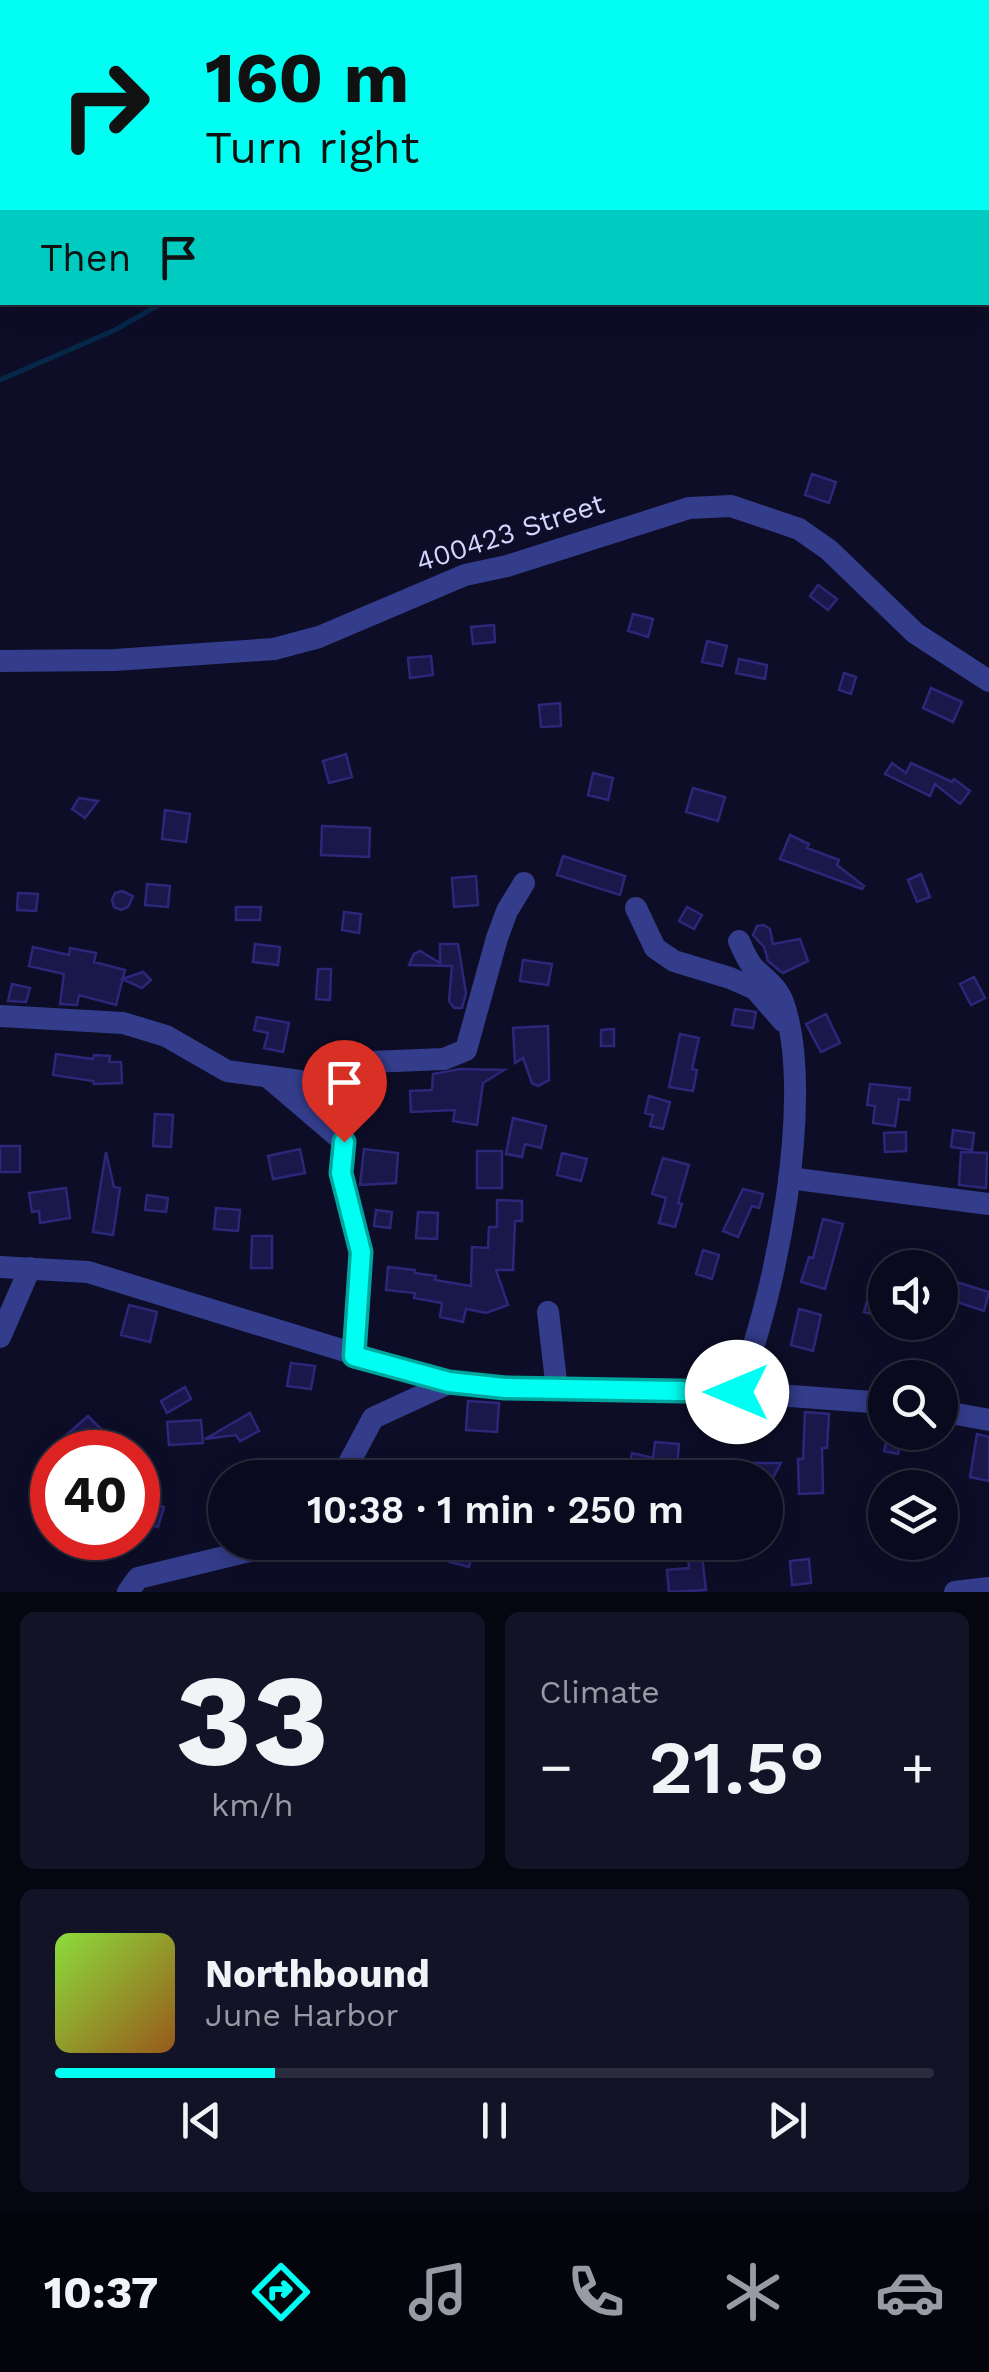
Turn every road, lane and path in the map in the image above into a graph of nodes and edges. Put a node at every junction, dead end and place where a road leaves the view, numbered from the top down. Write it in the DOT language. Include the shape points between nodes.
graph roads {
  1 [pos="0,661"];
  2 [pos="989,681"];
  3 [pos="524,884"];
  4 [pos="636,908"];
  5 [pos="739,940"];
  6 [pos="0,1016"];
  7 [pos="789,1028"];
  8 [pos="270,1078"];
  9 [pos="790,1178"];
  10 [pos="989,1204"];
  11 [pos="0,1267"];
  12 [pos="30,1268"];
  13 [pos="548,1312"];
  14 [pos="0,1337"];
  15 [pos="354,1356"];
  16 [pos="449,1382"];
  17 [pos="556,1390"];
  18 [pos="737,1392"];
  19 [pos="868,1402"];
  20 [pos="958,1414"];
  21 [pos="989,1420"];
  22 [pos="350,1460"];
  23 [pos="212,1560"];
  24 [pos="989,1588"];
  25 [pos="128,1592"];
  26 [pos="955,1592"];
  1 -- 2 [label="street, 400423 Street" via="274,649 319,637 464,575 689,508 731,506 799,529 915,633"];
  3 -- 8 [label="street" via="497,938 466,1050 444,1060 369,1062 307,1082"];
  4 -- 7 [label="street" via="656,948 674,961 755,989"];
  5 -- 7 [label="street" via="750,964 782,999"];
  6 -- 8 [label="street" via="151,1030 228,1071"];
  7 -- 9 [label="street" via="795,1068"];
  8 -- 15 [label="street" via="344,1142 341,1173 361,1252"];
  9 -- 10 [label="street"];
  9 -- 18 [label="street" via="761,1324"];
  11 -- 12 [label="street"];
  12 -- 14 [label="street"];
  12 -- 15 [label="street" via="88,1272"];
  13 -- 17 [label="street"];
  15 -- 16 [label="street"];
  16 -- 17 [label="street"];
  16 -- 22 [label="street" via="372,1418"];
  17 -- 18 [label="street"];
  18 -- 19 [label="street"];
  20 -- 21 [label="street"];
  23 -- 25 [label="street" via="138,1578"];
  24 -- 26 [label="street"];
}
